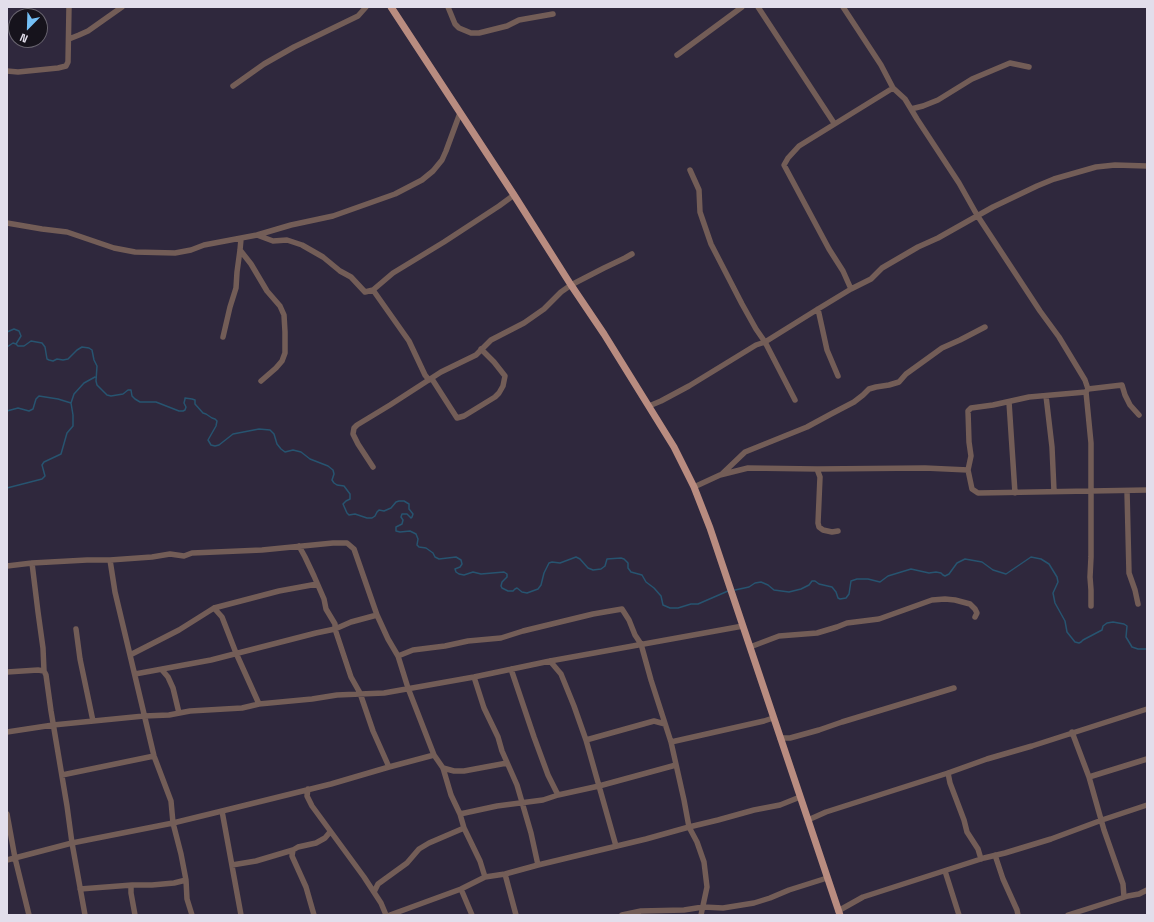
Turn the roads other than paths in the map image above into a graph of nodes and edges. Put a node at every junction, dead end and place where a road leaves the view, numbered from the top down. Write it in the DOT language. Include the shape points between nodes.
graph roads {
  1 [pos="70,7"];
  2 [pos="122,7"];
  3 [pos="366,7"];
  4 [pos="392,7"];
  5 [pos="448,7"];
  6 [pos="742,7"];
  7 [pos="758,7"];
  8 [pos="843,7"];
  9 [pos="553,14"];
  10 [pos="69,39"];
  11 [pos="677,55"];
  12 [pos="1030,68"];
  13 [pos="7,71"];
  14 [pos="233,86"];
  15 [pos="893,88"];
  16 [pos="911,109"];
  17 [pos="460,113"];
  18 [pos="834,123"];
  19 [pos="1147,166"];
  20 [pos="690,170"];
  21 [pos="514,195"];
  22 [pos="977,216"];
  23 [pos="7,223"];
  24 [pos="257,235"];
  25 [pos="241,239"];
  26 [pos="240,250"];
  27 [pos="632,254"];
  28 [pos="571,285"];
  29 [pos="851,289"];
  30 [pos="373,290"];
  31 [pos="818,309"];
  32 [pos="985,327"];
  33 [pos="223,337"];
  34 [pos="765,342"];
  35 [pos="481,349"];
  36 [pos="838,376"];
  37 [pos="430,380"];
  38 [pos="261,381"];
  39 [pos="1087,390"];
  40 [pos="1046,396"];
  41 [pos="795,400"];
  42 [pos="1009,402"];
  43 [pos="649,406"];
  44 [pos="1140,415"];
  45 [pos="373,467"];
  46 [pos="817,469"];
  47 [pos="968,470"];
  48 [pos="720,475"];
  49 [pos="694,487"];
  50 [pos="1147,490"];
  51 [pos="1054,491"];
  52 [pos="1127,491"];
  53 [pos="1091,492"];
  54 [pos="1015,493"];
  55 [pos="838,531"];
  56 [pos="299,546"];
  57 [pos="110,560"];
  58 [pos="32,563"];
  59 [pos="7,566"];
  60 [pos="317,584"];
  61 [pos="1138,604"];
  62 [pos="1091,606"];
  63 [pos="214,608"];
  64 [pos="377,615"];
  65 [pos="975,617"];
  66 [pos="743,626"];
  67 [pos="76,629"];
  68 [pos="335,629"];
  69 [pos="641,644"];
  70 [pos="750,647"];
  71 [pos="236,653"];
  72 [pos="130,655"];
  73 [pos="398,656"];
  74 [pos="550,661"];
  75 [pos="512,669"];
  76 [pos="162,670"];
  77 [pos="44,671"];
  78 [pos="7,672"];
  79 [pos="135,674"];
  80 [pos="474,677"];
  81 [pos="408,688"];
  82 [pos="954,688"];
  83 [pos="360,693"];
  84 [pos="259,704"];
  85 [pos="1147,709"];
  86 [pos="179,713"];
  87 [pos="144,716"];
  88 [pos="773,718"];
  89 [pos="93,721"];
  90 [pos="665,724"];
  91 [pos="53,725"];
  92 [pos="7,732"];
  93 [pos="1072,732"];
  94 [pos="780,738"];
  95 [pos="586,740"];
  96 [pos="671,742"];
  97 [pos="434,755"];
  98 [pos="154,756"];
  99 [pos="1147,759"];
  100 [pos="507,763"];
  101 [pos="676,764"];
  102 [pos="389,767"];
  103 [pos="443,768"];
  104 [pos="948,773"];
  105 [pos="62,775"];
  106 [pos="1089,777"];
  107 [pos="599,786"];
  108 [pos="308,789"];
  109 [pos="558,795"];
  110 [pos="800,797"];
  111 [pos="523,803"];
  112 [pos="1147,805"];
  113 [pos="222,811"];
  114 [pos="7,814"];
  115 [pos="460,814"];
  116 [pos="808,820"];
  117 [pos="1102,820"];
  118 [pos="173,823"];
  119 [pos="689,827"];
  120 [pos="464,828"];
  121 [pos="330,832"];
  122 [pos="72,843"];
  123 [pos="616,846"];
  124 [pos="293,850"];
  125 [pos="995,855"];
  126 [pos="15,858"];
  127 [pos="981,859"];
  128 [pos="7,860"];
  129 [pos="232,865"];
  130 [pos="538,865"];
  131 [pos="944,871"];
  132 [pos="505,874"];
  133 [pos="485,877"];
  134 [pos="827,878"];
  135 [pos="186,880"];
  136 [pos="132,885"];
  137 [pos="80,889"];
  138 [pos="461,889"];
  139 [pos="1147,890"];
  140 [pos="374,892"];
  141 [pos="1124,897"];
  142 [pos="703,907"];
  143 [pos="839,913"];
  144 [pos="29,915"];
  145 [pos="85,915"];
  146 [pos="135,915"];
  147 [pos="192,915"];
  148 [pos="241,915"];
  149 [pos="314,915"];
  150 [pos="386,915"];
  151 [pos="390,915"];
  152 [pos="472,915"];
  153 [pos="516,915"];
  154 [pos="622,915"];
  155 [pos="701,915"];
  156 [pos="959,915"];
  157 [pos="1018,915"];
  158 [pos="1068,915"];
  1 -- 10 [label="street"];
  2 -- 10 [label="street" via="88,31"];
  3 -- 14 [label="street" via="358,16 294,47"];
  4 -- 17 [label="main road"];
  5 -- 9 [label="street" via="455,24 471,33"];
  6 -- 11 [label="street"];
  7 -- 18 [label="street"];
  8 -- 15 [label="street"];
  10 -- 13 [label="street" via="66,66"];
  12 -- 16 [label="street" via="1010,64 972,79 938,100"];
  15 -- 16 [label="street"];
  15 -- 18 [label="street"];
  16 -- 22 [label="street" via="959,183"];
  17 -- 21 [label="main road"];
  17 -- 24 [label="street" via="442,160 422,180 395,194 333,216"];
  18 -- 29 [label="street" via="799,146 784,165"];
  19 -- 22 [label="street" via="1115,165 1081,171 1037,186"];
  20 -- 34 [label="street" via="699,190 700,212 711,244"];
  21 -- 28 [label="main road"];
  21 -- 30 [label="street" via="394,273"];
  22 -- 29 [label="street" via="918,247"];
  22 -- 39 [label="street" via="1059,337 1082,375"];
  23 -- 25 [label="street" via="67,232 114,248 135,252 175,253"];
  24 -- 25 [label="street"];
  24 -- 30 [label="street" via="273,242 287,240 302,245 323,257 365,292"];
  25 -- 26 [label="street"];
  26 -- 33 [label="street" via="236,288"];
  26 -- 38 [label="street" via="284,315 285,353 282,361"];
  27 -- 28 [label="street"];
  28 -- 35 [label="street" via="529,319 491,340"];
  28 -- 43 [label="main road"];
  29 -- 31 [label="street"];
  30 -- 37 [label="street" via="409,341 425,375"];
  31 -- 34 [label="street"];
  31 -- 36 [label="street" via="826,350"];
  32 -- 48 [label="street" via="942,348 899,382 869,389 854,402 807,427 745,452"];
  34 -- 41 [label="street"];
  34 -- 43 [label="street"];
  35 -- 37 [label="street" via="476,355"];
  35 -- 37 [label="street" via="505,376 503,386 495,397 464,416 457,418"];
  37 -- 45 [label="street" via="354,428 353,434"];
  39 -- 40 [label="street"];
  39 -- 44 [label="street" via="1122,385 1130,406"];
  39 -- 53 [label="street"];
  40 -- 42 [label="street"];
  40 -- 51 [label="street"];
  42 -- 47 [label="street" via="971,408 968,411 971,456"];
  42 -- 54 [label="street"];
  43 -- 49 [label="main road"];
  46 -- 47 [label="street"];
  46 -- 48 [label="street" via="748,468"];
  46 -- 55 [label="street" via="820,477 819,527 832,532"];
  47 -- 54 [label="street" via="974,492"];
  48 -- 49 [label="street"];
  49 -- 66 [label="main road"];
  50 -- 52 [label="street"];
  51 -- 53 [label="street"];
  51 -- 54 [label="street"];
  52 -- 53 [label="street"];
  52 -- 61 [label="street" via="1129,573"];
  53 -- 62 [label="street"];
  56 -- 57 [label="street"];
  56 -- 60 [label="street"];
  56 -- 64 [label="street" via="347,543 352,547"];
  57 -- 58 [label="street"];
  57 -- 72 [label="street" via="114,592"];
  58 -- 59 [label="street"];
  58 -- 77 [label="street"];
  60 -- 63 [label="street" via="279,590"];
  60 -- 68 [label="street"];
  63 -- 71 [label="street" via="222,617"];
  63 -- 72 [label="street" via="179,630"];
  64 -- 68 [label="street"];
  64 -- 73 [label="street"];
  65 -- 70 [label="street" via="977,613 970,604 955,600 932,600 879,619 847,623 817,633 779,636"];
  66 -- 69 [label="street"];
  66 -- 70 [label="main road"];
  67 -- 89 [label="street"];
  68 -- 71 [label="street"];
  68 -- 83 [label="street" via="351,677"];
  69 -- 73 [label="street" via="622,609 501,638 413,650"];
  69 -- 74 [label="street"];
  69 -- 90 [label="street"];
  70 -- 88 [label="main road"];
  71 -- 76 [label="street"];
  71 -- 84 [label="street"];
  72 -- 79 [label="street"];
  73 -- 81 [label="street"];
  74 -- 75 [label="street"];
  74 -- 95 [label="street" via="561,674"];
  75 -- 80 [label="street"];
  75 -- 109 [label="street" via="534,737"];
  76 -- 79 [label="street"];
  76 -- 86 [label="street" via="173,688"];
  77 -- 78 [label="street"];
  77 -- 91 [label="street"];
  79 -- 87 [label="street"];
  80 -- 81 [label="street"];
  80 -- 100 [label="street"];
  81 -- 83 [label="street" via="384,693"];
  81 -- 97 [label="street"];
  82 -- 94 [label="street" via="819,730 790,738"];
  83 -- 84 [label="street"];
  83 -- 102 [label="street"];
  84 -- 86 [label="street" via="242,708"];
  85 -- 93 [label="street"];
  86 -- 87 [label="street"];
  87 -- 89 [label="street"];
  87 -- 98 [label="street"];
  88 -- 94 [label="main road"];
  88 -- 96 [label="street"];
  89 -- 91 [label="street"];
  90 -- 95 [label="street" via="654,720"];
  90 -- 96 [label="street"];
  91 -- 92 [label="street"];
  91 -- 105 [label="street"];
  93 -- 104 [label="street"];
  93 -- 106 [label="street"];
  94 -- 110 [label="main road"];
  95 -- 107 [label="street"];
  96 -- 101 [label="street"];
  97 -- 102 [label="street"];
  97 -- 103 [label="street"];
  98 -- 105 [label="street"];
  98 -- 118 [label="street" via="171,801"];
  99 -- 106 [label="street"];
  100 -- 103 [label="street" via="464,771"];
  100 -- 111 [label="street"];
  101 -- 107 [label="street"];
  101 -- 119 [label="street"];
  102 -- 108 [label="street"];
  103 -- 115 [label="street"];
  104 -- 116 [label="street"];
  104 -- 127 [label="street" via="967,832"];
  105 -- 122 [label="street"];
  106 -- 117 [label="street"];
  107 -- 109 [label="street"];
  107 -- 123 [label="street"];
  108 -- 113 [label="street"];
  108 -- 121 [label="street" via="312,806"];
  109 -- 111 [label="street"];
  110 -- 116 [label="main road"];
  110 -- 119 [label="street" via="780,805"];
  111 -- 115 [label="street"];
  111 -- 130 [label="street"];
  112 -- 117 [label="street"];
  113 -- 118 [label="street"];
  113 -- 129 [label="street"];
  114 -- 126 [label="street"];
  115 -- 120 [label="street"];
  116 -- 134 [label="main road"];
  117 -- 125 [label="street" via="1050,840"];
  117 -- 141 [label="street" via="1123,884"];
  118 -- 122 [label="street"];
  118 -- 135 [label="street"];
  119 -- 123 [label="street"];
  119 -- 142 [label="street" via="704,862 707,887"];
  120 -- 133 [label="street"];
  120 -- 140 [label="street" via="419,849 407,863 378,884"];
  121 -- 124 [label="street" via="326,838 316,843"];
  121 -- 140 [label="street"];
  122 -- 126 [label="street"];
  122 -- 137 [label="street"];
  123 -- 130 [label="street"];
  124 -- 129 [label="street"];
  124 -- 149 [label="street" via="292,856 306,887"];
  125 -- 127 [label="street"];
  125 -- 157 [label="street"];
  126 -- 128 [label="street"];
  126 -- 144 [label="street"];
  127 -- 131 [label="street"];
  129 -- 148 [label="street"];
  130 -- 132 [label="street"];
  131 -- 143 [label="street" via="863,897"];
  131 -- 156 [label="street"];
  132 -- 133 [label="street"];
  132 -- 153 [label="street"];
  133 -- 138 [label="street"];
  134 -- 142 [label="street" via="754,903 723,908"];
  134 -- 143 [label="main road"];
  135 -- 136 [label="street"];
  135 -- 147 [label="street" via="187,899"];
  136 -- 137 [label="street"];
  136 -- 146 [label="street"];
  137 -- 145 [label="street"];
  138 -- 151 [label="street"];
  138 -- 152 [label="street"];
  139 -- 141 [label="street"];
  140 -- 150 [label="street"];
  141 -- 158 [label="street"];
  142 -- 154 [label="street" via="641,911"];
  142 -- 155 [label="street"];
}
